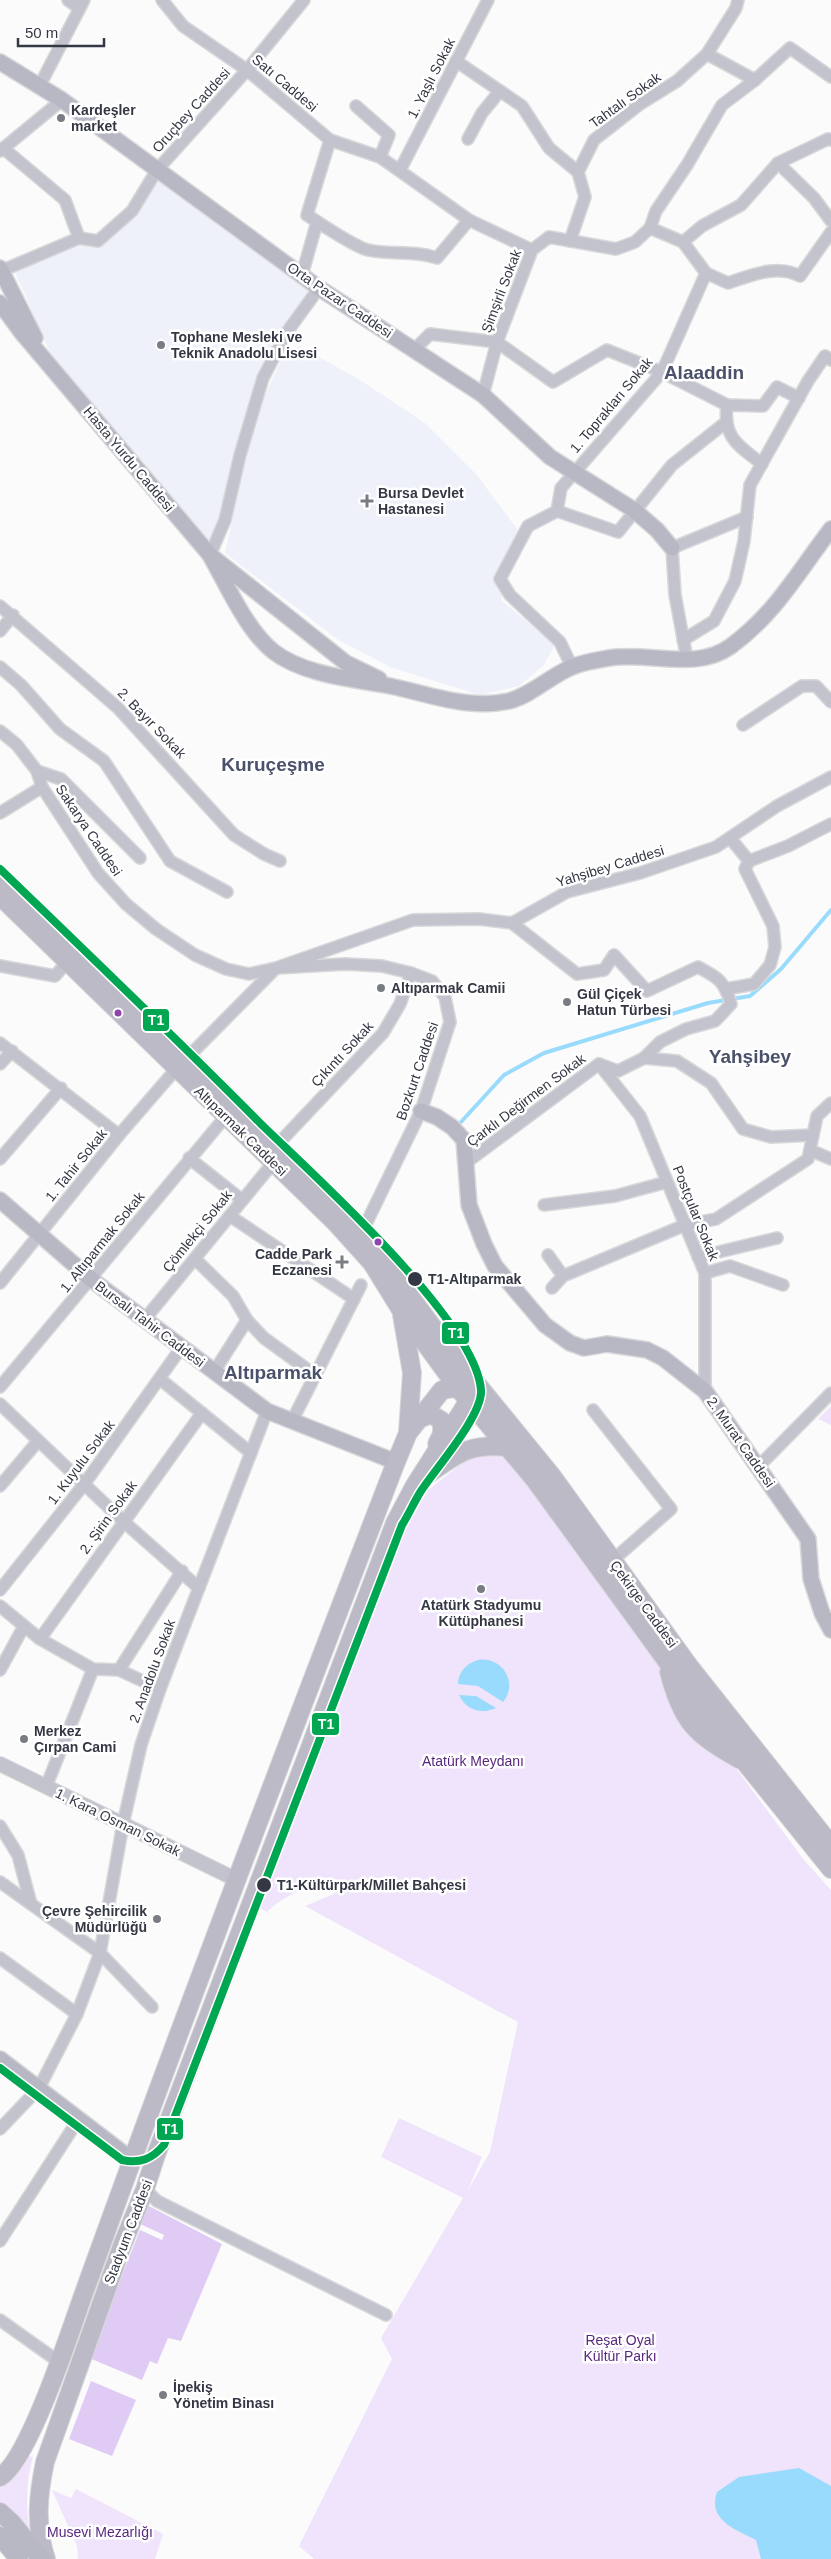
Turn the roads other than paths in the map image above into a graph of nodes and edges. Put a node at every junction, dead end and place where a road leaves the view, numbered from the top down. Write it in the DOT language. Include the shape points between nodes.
graph roads {
  1 [pos="68,0"];
  2 [pos="162,0"];
  3 [pos="304,0"];
  4 [pos="488,0"];
  5 [pos="738,0"];
  6 [pos="82,4"];
  7 [pos="707,54"];
  8 [pos="456,61"];
  9 [pos="0,62"];
  10 [pos="247,70"];
  11 [pos="831,76"];
  12 [pos="755,80"];
  13 [pos="40,85"];
  14 [pos="500,91"];
  15 [pos="62,100"];
  16 [pos="356,106"];
  17 [pos="468,139"];
  18 [pos="330,140"];
  19 [pos="831,140"];
  20 [pos="1,150"];
  21 [pos="380,157"];
  22 [pos="778,163"];
  23 [pos="157,170"];
  24 [pos="400,170"];
  25 [pos="578,172"];
  26 [pos="470,220"];
  27 [pos="831,221"];
  28 [pos="318,222"];
  29 [pos="650,228"];
  30 [pos="831,232"];
  31 [pos="79,238"];
  32 [pos="570,241"];
  33 [pos="683,242"];
  34 [pos="532,250"];
  35 [pos="1,270"];
  36 [pos="706,273"];
  37 [pos="302,275"];
  38 [pos="319,288"];
  39 [pos="0,303"];
  40 [pos="497,342"];
  41 [pos="414,350"];
  42 [pos="828,358"];
  43 [pos="48,364"];
  44 [pos="662,372"];
  45 [pos="483,395"];
  46 [pos="799,398"];
  47 [pos="727,404"];
  48 [pos="724,423"];
  49 [pos="762,464"];
  50 [pos="574,473"];
  51 [pos="634,510"];
  52 [pos="557,511"];
  53 [pos="747,517"];
  54 [pos="831,529"];
  55 [pos="672,548"];
  56 [pos="210,555"];
  57 [pos="0,606"];
  58 [pos="13,615"];
  59 [pos="0,631"];
  60 [pos="684,640"];
  61 [pos="687,659"];
  62 [pos="0,667"];
  63 [pos="572,667"];
  64 [pos="391,686"];
  65 [pos="831,702"];
  66 [pos="743,725"];
  67 [pos="0,731"];
  68 [pos="37,771"];
  69 [pos="831,777"];
  70 [pos="42,787"];
  71 [pos="0,813"];
  72 [pos="831,824"];
  73 [pos="730,838"];
  74 [pos="140,858"];
  75 [pos="280,861"];
  76 [pos="749,861"];
  77 [pos="0,877"];
  78 [pos="227,892"];
  79 [pos="0,896"];
  80 [pos="512,923"];
  81 [pos="66,962"];
  82 [pos="0,966"];
  83 [pos="276,968"];
  84 [pos="411,972"];
  85 [pos="726,990"];
  86 [pos="0,1043"];
  87 [pos="12,1051"];
  88 [pos="644,1058"];
  89 [pos="183,1062"];
  90 [pos="0,1064"];
  91 [pos="599,1064"];
  92 [pos="61,1088"];
  93 [pos="831,1103"];
  94 [pos="421,1112"];
  95 [pos="226,1116"];
  96 [pos="119,1135"];
  97 [pos="813,1135"];
  98 [pos="277,1145"];
  99 [pos="810,1150"];
  100 [pos="189,1158"];
  101 [pos="0,1159"];
  102 [pos="831,1159"];
  103 [pos="467,1162"];
  104 [pos="273,1163"];
  105 [pos="667,1182"];
  106 [pos="0,1200"];
  107 [pos="242,1200"];
  108 [pos="544,1205"];
  109 [pos="230,1216"];
  110 [pos="685,1225"];
  111 [pos="362,1232"];
  112 [pos="39,1235"];
  113 [pos="777,1238"];
  114 [pos="548,1255"];
  115 [pos="698,1257"];
  116 [pos="195,1259"];
  117 [pos="704,1273"];
  118 [pos="563,1276"];
  119 [pos="92,1280"];
  120 [pos="0,1283"];
  121 [pos="782,1284"];
  122 [pos="361,1286"];
  123 [pos="552,1288"];
  124 [pos="354,1299"];
  125 [pos="401,1310"];
  126 [pos="145,1319"];
  127 [pos="247,1320"];
  128 [pos="181,1348"];
  129 [pos="458,1361"];
  130 [pos="214,1372"];
  131 [pos="315,1375"];
  132 [pos="160,1379"];
  133 [pos="0,1387"];
  134 [pos="465,1391"];
  135 [pos="705,1391"];
  136 [pos="831,1393"];
  137 [pos="489,1399"];
  138 [pos="0,1404"];
  139 [pos="593,1410"];
  140 [pos="267,1411"];
  141 [pos="202,1413"];
  142 [pos="419,1418"];
  143 [pos="292,1421"];
  144 [pos="408,1433"];
  145 [pos="38,1441"];
  146 [pos="508,1447"];
  147 [pos="251,1453"];
  148 [pos="396,1462"];
  149 [pos="429,1463"];
  150 [pos="758,1467"];
  151 [pos="85,1483"];
  152 [pos="415,1485"];
  153 [pos="0,1486"];
  154 [pos="123,1521"];
  155 [pos="613,1560"];
  156 [pos="182,1571"];
  157 [pos="199,1588"];
  158 [pos="0,1590"];
  159 [pos="0,1606"];
  160 [pos="24,1626"];
  161 [pos="831,1630"];
  162 [pos="40,1639"];
  163 [pos="93,1669"];
  164 [pos="0,1670"];
  165 [pos="119,1670"];
  166 [pos="160,1688"];
  167 [pos="0,1764"];
  168 [pos="46,1787"];
  169 [pos="123,1824"];
  170 [pos="0,1826"];
  171 [pos="831,1845"];
  172 [pos="831,1869"];
  173 [pos="235,1879"];
  174 [pos="0,1882"];
  175 [pos="31,1904"];
  176 [pos="100,1953"];
  177 [pos="0,1958"];
  178 [pos="152,2007"];
  179 [pos="77,2014"];
  180 [pos="0,2058"];
  181 [pos="38,2088"];
  182 [pos="78,2120"];
  183 [pos="0,2129"];
  184 [pos="132,2160"];
  185 [pos="145,2189"];
  186 [pos="0,2242"];
  187 [pos="386,2316"];
  188 [pos="0,2320"];
  189 [pos="59,2362"];
  190 [pos="0,2478"];
  191 [pos="0,2512"];
  192 [pos="0,2536"];
  193 [pos="19,2559"];
  194 [pos="40,2559"];
  195 [pos="46,2559"];
  1 -- 6 [label="street"];
  2 -- 10 [label="street, Satı Caddesi" via="183,26"];
  3 -- 10 [label="street, Oruçbey Caddesi"];
  4 -- 8 [label="street, 1. Yaşlı Sokak"];
  5 -- 7 [label="street, Tahtalı Sokak"];
  6 -- 13 [label="street"];
  7 -- 12 [label="street"];
  7 -- 25 [label="street, Tahtalı Sokak" via="677,81 640,104 594,140"];
  8 -- 14 [label="street"];
  8 -- 24 [label="street, 1. Yaşlı Sokak"];
  9 -- 13 [label="main road, Orta Pazar Caddesi"];
  10 -- 18 [label="street, Satı Caddesi"];
  10 -- 23 [label="street, Oruçbey Caddesi"];
  11 -- 12 [label="street" via="790,48"];
  12 -- 29 [label="street" via="722,105 687,166 656,211"];
  13 -- 15 [label="main road, Orta Pazar Caddesi"];
  14 -- 17 [label="street" via="482,113"];
  14 -- 25 [label="street" via="522,106 549,148"];
  15 -- 20 [label="street"];
  15 -- 23 [label="main road, Orta Pazar Caddesi"];
  16 -- 21 [label="street" via="389,135"];
  18 -- 21 [label="street, Satı Caddesi"];
  18 -- 28 [label="street" via="307,215"];
  19 -- 22 [label="street"];
  20 -- 31 [label="street" via="65,200"];
  21 -- 24 [label="street, Satı Caddesi"];
  22 -- 27 [label="street" via="814,198"];
  22 -- 33 [label="street" via="741,205 702,226"];
  23 -- 31 [label="street, Oruçbey Caddesi" via="132,211 98,241"];
  23 -- 37 [label="main road, Orta Pazar Caddesi"];
  24 -- 26 [label="street, Satı Caddesi"];
  25 -- 32 [label="street" via="586,197"];
  26 -- 28 [label="street" via="438,258 422,253 367,250"];
  26 -- 34 [label="street, Satı Caddesi"];
  28 -- 37 [label="street"];
  29 -- 32 [label="street, Şimşirli Sokak" via="635,242 616,249"];
  29 -- 33 [label="street"];
  30 -- 36 [label="street" via="800,276 788,270 755,273 728,283"];
  31 -- 35 [label="street"];
  32 -- 34 [label="street, Şimşirli Sokak" via="549,237"];
  33 -- 36 [label="street"];
  34 -- 40 [label="street, Şimşirli Sokak"];
  35 -- 43 [label="main road, Hasta Yurdu Caddesi"];
  36 -- 44 [label="street, 1. Toprakları Sokak"];
  37 -- 38 [label="main road, Orta Pazar Caddesi"];
  38 -- 41 [label="main road, Orta Pazar Caddesi"];
  38 -- 56 [label="street" via="287,332 263,378 240,455 226,520"];
  39 -- 43 [label="main road, Hasta Yurdu Caddesi"];
  40 -- 41 [label="street" via="430,334"];
  40 -- 44 [label="street" via="553,382 607,350"];
  40 -- 45 [label="street, Şimşirli Sokak"];
  41 -- 45 [label="main road, Orta Pazar Caddesi"];
  42 -- 46 [label="street"];
  43 -- 56 [label="main road, Hasta Yurdu Caddesi"];
  44 -- 47 [label="street"];
  44 -- 50 [label="street, 1. Toprakları Sokak"];
  45 -- 50 [label="main road, Orta Pazar Caddesi" via="550,457"];
  46 -- 47 [label="street" via="776,387 763,406"];
  46 -- 49 [label="street"];
  47 -- 48 [label="street"];
  48 -- 49 [label="street" via="735,442"];
  48 -- 51 [label="street" via="672,465"];
  49 -- 53 [label="street" via="750,485"];
  50 -- 51 [label="main road, Orta Pazar Caddesi"];
  50 -- 52 [label="street, 1. Toprakları Sokak" via="562,488"];
  51 -- 52 [label="street" via="618,532"];
  51 -- 55 [label="main road, Orta Pazar Caddesi"];
  52 -- 63 [label="street" via="528,526 500,579 510,595 560,642"];
  53 -- 55 [label="street"];
  53 -- 60 [label="street" via="735,581 714,621"];
  54 -- 61 [label="main road, Hasta Yurdu Caddesi" via="784,596 757,623 730,647 709,658"];
  55 -- 60 [label="street" via="675,594"];
  56 -- 64 [label="main road, Hasta Yurdu Caddesi" via="346,662"];
  56 -- 64 [label="main road, Hasta Yurdu Caddesi" via="239,607 273,652 290,662 341,677"];
  57 -- 58 [label="street, 2. Bayır Sokak"];
  58 -- 59 [label="street"];
  58 -- 75 [label="street, 2. Bayır Sokak" via="118,708 234,835"];
  60 -- 61 [label="street"];
  61 -- 63 [label="main road, Hasta Yurdu Caddesi" via="611,657"];
  62 -- 78 [label="street" via="21,685 60,729 104,761 170,861"];
  63 -- 64 [label="main road, Hasta Yurdu Caddesi" via="510,700 480,704 452,701"];
  65 -- 66 [label="street" via="816,686 802,686"];
  67 -- 68 [label="street, Sakarya Caddesi" via="17,745"];
  68 -- 70 [label="street, Sakarya Caddesi"];
  68 -- 74 [label="street" via="61,779"];
  69 -- 73 [label="street, Yahşibey Caddesi" via="776,806"];
  70 -- 71 [label="street"];
  70 -- 83 [label="street, Sakarya Caddesi" via="98,874 126,904 156,929 195,955 226,969 249,974"];
  72 -- 76 [label="street"];
  73 -- 76 [label="street"];
  73 -- 80 [label="street, Yahşibey Caddesi" via="716,847 640,873 567,892"];
  76 -- 85 [label="street" via="745,869 773,926 775,947 770,965 754,984"];
  77 -- 89 [label="main road, Altıparmak Caddesi"];
  79 -- 81 [label="main road, Altıparmak Caddesi"];
  80 -- 83 [label="street" via="413,920"];
  80 -- 85 [label="street" via="577,974 604,970 614,955 647,991 698,967 719,978"];
  81 -- 82 [label="street" via="55,976"];
  81 -- 89 [label="main road, Altıparmak Caddesi"];
  83 -- 84 [label="street, Bozkurt Caddesi" via="345,964"];
  83 -- 89 [label="street"];
  84 -- 94 [label="street, Bozkurt Caddesi" via="432,981 445,997 450,1022"];
  84 -- 98 [label="street, Çıkıntı Sokak" via="400,1004 383,1033"];
  85 -- 88 [label="street, Çarklı Değirmen Sokak" via="731,1004 715,1021 686,1029 660,1042"];
  86 -- 87 [label="street"];
  87 -- 90 [label="street"];
  87 -- 92 [label="street"];
  88 -- 91 [label="street, Çarklı Değirmen Sokak" via="618,1071"];
  88 -- 97 [label="street" via="676,1061 711,1083 743,1129 771,1138"];
  89 -- 95 [label="main road, Altıparmak Caddesi"];
  89 -- 96 [label="street, 1. Tahir Sokak"];
  89 -- 98 [label="main road, Altıparmak Caddesi"];
  91 -- 103 [label="street, Çarklı Değirmen Sokak"];
  91 -- 105 [label="street, Postçular Sokak" via="640,1116"];
  92 -- 96 [label="street"];
  92 -- 101 [label="street"];
  93 -- 97 [label="street" via="817,1116"];
  94 -- 103 [label="main road, 2. Murat Caddesi" via="437,1117 464,1140"];
  94 -- 111 [label="street, Bozkurt Caddesi"];
  95 -- 100 [label="street, 1. Altıparmak Sokak"];
  95 -- 104 [label="main road, Altıparmak Caddesi"];
  96 -- 112 [label="street, 1. Tahir Sokak"];
  97 -- 99 [label="street"];
  98 -- 111 [label="main road, Altıparmak Caddesi"];
  99 -- 102 [label="street"];
  99 -- 110 [label="street" via="808,1159 716,1219"];
  100 -- 107 [label="street"];
  100 -- 119 [label="street, 1. Altıparmak Sokak"];
  103 -- 135 [label="main road, 2. Murat Caddesi" via="469,1205 484,1244 495,1266 545,1325 570,1343 584,1348 607,1344 647,1350 663,1358"];
  104 -- 107 [label="street, Çömlekçi Sokak"];
  104 -- 125 [label="main road, Altıparmak Caddesi" via="366,1256"];
  105 -- 108 [label="street" via="615,1196"];
  105 -- 110 [label="street, Postçular Sokak"];
  106 -- 112 [label="main road, Bursalı Tahir Caddesi"];
  107 -- 109 [label="street, Çömlekçi Sokak"];
  109 -- 116 [label="street, Çömlekçi Sokak"];
  109 -- 124 [label="street"];
  110 -- 115 [label="street, Postçular Sokak"];
  110 -- 118 [label="street"];
  111 -- 129 [label="main road, Altıparmak Caddesi"];
  112 -- 119 [label="main road, Bursalı Tahir Caddesi"];
  112 -- 120 [label="street, 1. Tahir Sokak"];
  113 -- 115 [label="street"];
  114 -- 118 [label="street"];
  115 -- 117 [label="street, Postçular Sokak"];
  116 -- 126 [label="street, Çömlekçi Sokak"];
  116 -- 127 [label="street" via="233,1296"];
  117 -- 121 [label="street" via="730,1266"];
  117 -- 135 [label="street, Postçular Sokak"];
  118 -- 123 [label="street"];
  119 -- 126 [label="main road, Bursalı Tahir Caddesi"];
  119 -- 133 [label="street, 1. Altıparmak Sokak"];
  122 -- 124 [label="street"];
  124 -- 131 [label="street"];
  125 -- 134 [label="main road, Altıparmak Caddesi"];
  125 -- 144 [label="main road" via="412,1373"];
  126 -- 128 [label="main road, Bursalı Tahir Caddesi"];
  127 -- 130 [label="street"];
  127 -- 131 [label="street" via="264,1338"];
  128 -- 130 [label="main road, Bursalı Tahir Caddesi"];
  128 -- 132 [label="street, 1. Kuyulu Sokak"];
  129 -- 134 [label="main road"];
  129 -- 137 [label="main road, Çekirge Caddesi"];
  130 -- 140 [label="main road, Bursalı Tahir Caddesi"];
  131 -- 143 [label="street"];
  132 -- 141 [label="street"];
  132 -- 151 [label="street, 1. Kuyulu Sokak"];
  134 -- 137 [label="main road"];
  134 -- 142 [label="main road" via="442,1390"];
  134 -- 146 [label="main road, Çekirge Caddesi"];
  134 -- 149 [label="main road, Stadyum Caddesi"];
  135 -- 150 [label="main road, 2. Murat Caddesi"];
  136 -- 150 [label="street"];
  137 -- 155 [label="main road, Çekirge Caddesi" via="552,1476"];
  138 -- 145 [label="street"];
  139 -- 155 [label="street" via="671,1510"];
  140 -- 143 [label="main road, Bursalı Tahir Caddesi"];
  140 -- 147 [label="street, 2. Anadolu Sokak"];
  141 -- 147 [label="street"];
  141 -- 154 [label="street, 2. Şirin Sokak"];
  142 -- 144 [label="main road"];
  142 -- 149 [label="main road" via="431,1414 440,1419 443,1426"];
  143 -- 148 [label="main road, Bursalı Tahir Caddesi"];
  144 -- 148 [label="main road"];
  145 -- 151 [label="street"];
  145 -- 153 [label="street"];
  146 -- 152 [label="main road" via="485,1445 468,1450"];
  146 -- 172 [label="main road, Çekirge Caddesi" via="667,1662"];
  147 -- 157 [label="street, 2. Anadolu Sokak"];
  148 -- 173 [label="main road"];
  149 -- 152 [label="main road, Stadyum Caddesi"];
  150 -- 161 [label="main road, 2. Murat Caddesi" via="808,1539 811,1579"];
  151 -- 154 [label="street"];
  151 -- 158 [label="street, 1. Kuyulu Sokak"];
  152 -- 185 [label="main road, Stadyum Caddesi" via="391,1532"];
  154 -- 156 [label="street"];
  154 -- 162 [label="street, 2. Şirin Sokak"];
  155 -- 171 [label="main road, Çekirge Caddesi" via="689,1666"];
  156 -- 157 [label="street"];
  156 -- 165 [label="street"];
  157 -- 166 [label="street, 2. Anadolu Sokak"];
  159 -- 160 [label="street"];
  160 -- 162 [label="street"];
  160 -- 164 [label="street"];
  162 -- 163 [label="street"];
  163 -- 165 [label="street"];
  163 -- 168 [label="street"];
  165 -- 166 [label="street"];
  166 -- 169 [label="street, 2. Anadolu Sokak" via="141,1745"];
  167 -- 168 [label="street, 1. Kara Osman Sokak"];
  168 -- 169 [label="street, 1. Kara Osman Sokak"];
  169 -- 173 [label="street, 1. Kara Osman Sokak"];
  169 -- 176 [label="street, 2. Anadolu Sokak"];
  170 -- 175 [label="street" via="18,1855"];
  173 -- 184 [label="main road"];
  174 -- 175 [label="street"];
  175 -- 176 [label="street"];
  176 -- 178 [label="street"];
  176 -- 179 [label="street, 2. Anadolu Sokak"];
  177 -- 179 [label="street"];
  179 -- 181 [label="street, 2. Anadolu Sokak"];
  180 -- 181 [label="main road"];
  181 -- 182 [label="main road"];
  181 -- 183 [label="street, 2. Anadolu Sokak"];
  182 -- 184 [label="main road"];
  182 -- 186 [label="street"];
  184 -- 189 [label="main road"];
  185 -- 187 [label="street" via="157,2201"];
  185 -- 195 [label="main road, Stadyum Caddesi" via="45,2462 38,2492 38,2520"];
  188 -- 189 [label="street"];
  189 -- 190 [label="main road" via="24,2449"];
  191 -- 194 [label="highway"];
  192 -- 193 [label="highway"];
}
